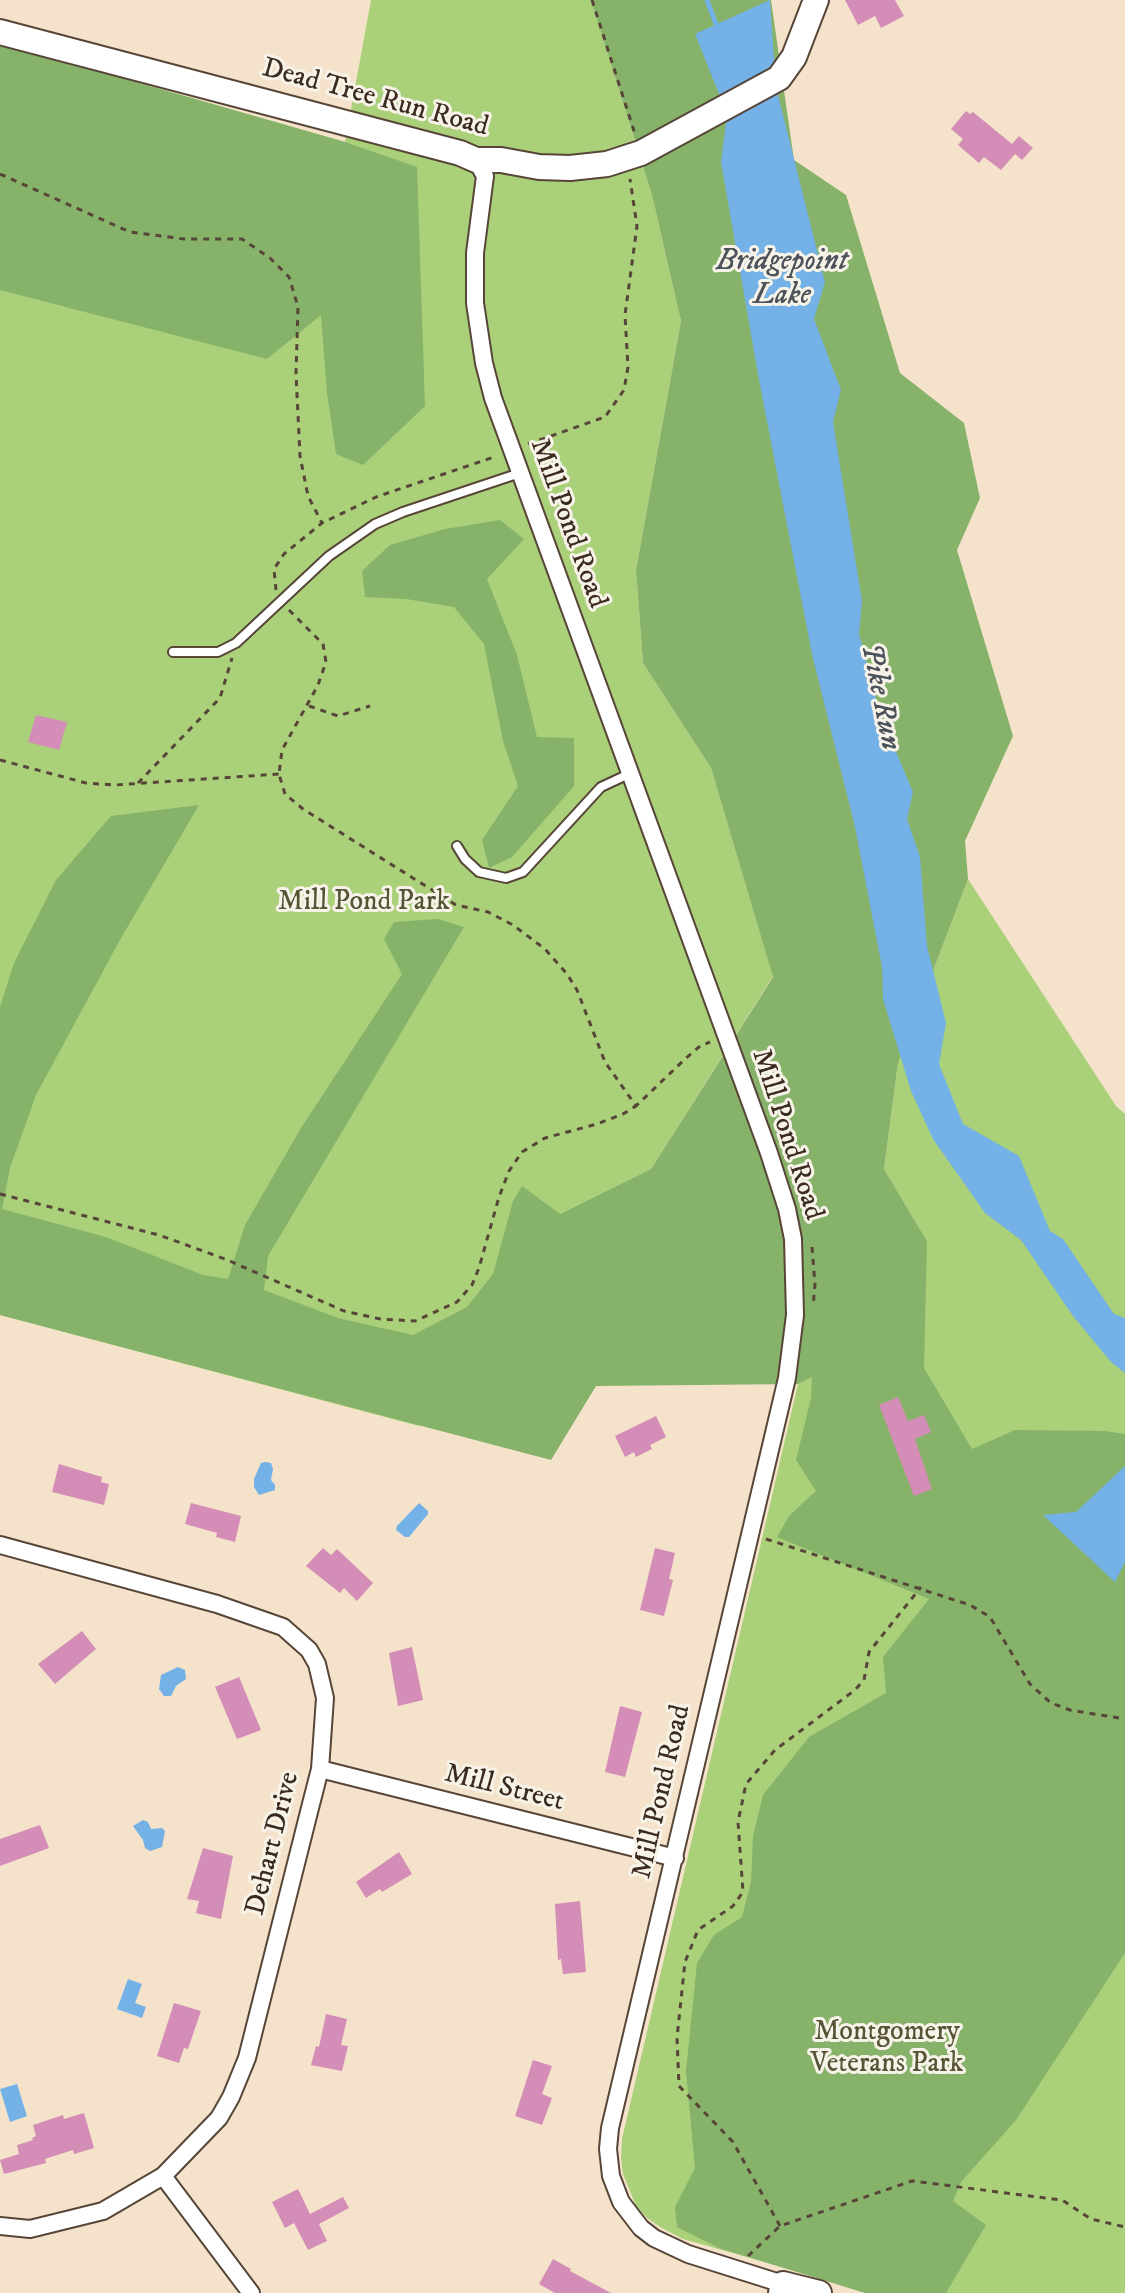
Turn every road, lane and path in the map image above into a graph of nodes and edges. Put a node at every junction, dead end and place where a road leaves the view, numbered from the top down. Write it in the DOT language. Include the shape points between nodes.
graph roads {
  1 [pos="592,0"];
  2 [pos="816,0"];
  3 [pos="0,32"];
  4 [pos="632,156"];
  5 [pos="476,160"];
  6 [pos="0,174"];
  7 [pos="524,445"];
  8 [pos="502,454"];
  9 [pos="520,473"];
  10 [pos="322,523"];
  11 [pos="283,600"];
  12 [pos="236,643"];
  13 [pos="173,652"];
  14 [pos="308,705"];
  15 [pos="370,706"];
  16 [pos="0,760"];
  17 [pos="631,773"];
  18 [pos="279,774"];
  19 [pos="137,784"];
  20 [pos="457,846"];
  21 [pos="718,1040"];
  22 [pos="636,1106"];
  23 [pos="0,1194"];
  24 [pos="811,1244"];
  25 [pos="813,1310"];
  26 [pos="763,1537"];
  27 [pos="0,1545"];
  28 [pos="921,1587"];
  29 [pos="1125,1719"];
  30 [pos="320,1769"];
  31 [pos="675,1858"];
  32 [pos="163,2176"];
  33 [pos="0,2226"];
  34 [pos="780,2226"];
  35 [pos="1125,2227"];
  36 [pos="744,2259"];
  37 [pos="782,2288"];
  38 [pos="251,2293"];
  39 [pos="819,2293"];
  1 -- 4 [label="path"];
  2 -- 4 [label="street, Dead Tree Run Road" via="794,57 779,78"];
  3 -- 5 [label="street, Dead Tree Run Road"];
  4 -- 5 [label="street, Dead Tree Run Road" via="570,168"];
  4 -- 7 [label="path" via="637,226 625,315 624,390 605,417"];
  5 -- 9 [label="street, Mill Pond Road" via="485,176 475,253 478,331 493,398"];
  6 -- 10 [label="path" via="130,232 242,239 289,277 298,307 300,456 308,496"];
  8 -- 10 [label="path" via="376,497"];
  9 -- 11 [label="lane" via="375,524 329,556"];
  9 -- 17 [label="street, Mill Pond Road"];
  10 -- 11 [label="path" via="274,569"];
  11 -- 12 [label="lane"];
  11 -- 14 [label="path" via="323,644 326,662"];
  12 -- 13 [label="lane" via="218,652"];
  12 -- 19 [label="path" via="220,698"];
  14 -- 15 [label="path" via="338,716"];
  14 -- 18 [label="path" via="282,750"];
  16 -- 19 [label="path" via="86,783"];
  17 -- 20 [label="lane" via="601,787 523,872 506,878 479,872"];
  17 -- 31 [label="street, Mill Pond Road" via="779,1183 793,1239 795,1277 787,1378"];
  18 -- 19 [label="path"];
  18 -- 22 [label="path" via="285,794 303,809 456,905 488,912 545,949 577,990 605,1062"];
  21 -- 22 [label="path" via="700,1046"];
  22 -- 23 [label="path" via="597,1124 545,1138 522,1152 499,1197 472,1285 457,1302 415,1321 344,1311 172,1239"];
  24 -- 25 [label="path"];
  26 -- 28 [label="path"];
  27 -- 30 [label="street, Dehart Drive" via="283,1627 317,1664 325,1698"];
  28 -- 29 [label="path" via="990,1617 1030,1684 1051,1703"];
  28 -- 34 [label="path" via="869,1652 864,1680 775,1750 746,1784 738,1822 743,1892 733,1906 698,1930 685,1962 677,2038 679,2086 733,2142"];
  30 -- 31 [label="street, Mill Street"];
  30 -- 32 [label="street, Dehart Drive" via="242,2071 219,2118"];
  31 -- 37 [label="street, Mill Pond Road" via="610,2128 611,2176 630,2216 654,2238"];
  32 -- 33 [label="street, Dehart Drive" via="103,2211 30,2229"];
  32 -- 38 [label="street"];
  34 -- 35 [label="path" via="912,2181 1062,2200 1091,2219"];
  34 -- 36 [label="path"];
  37 -- 39 [label="street"];
}
